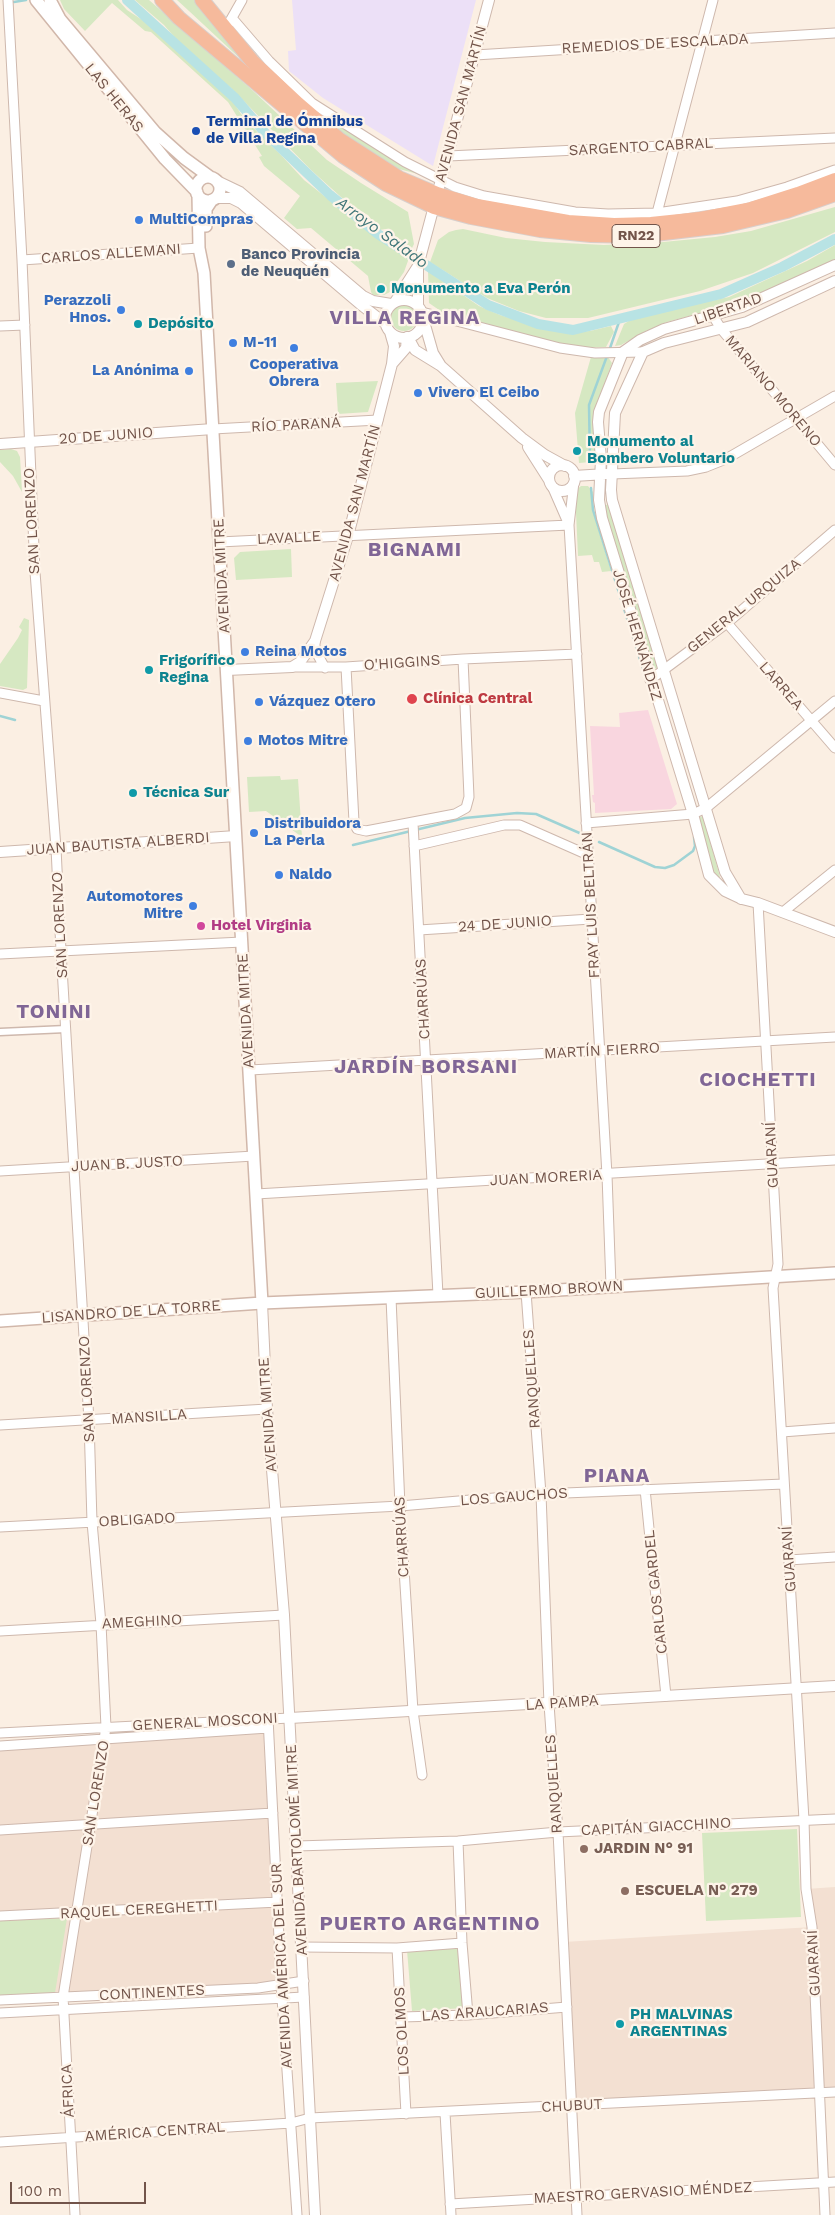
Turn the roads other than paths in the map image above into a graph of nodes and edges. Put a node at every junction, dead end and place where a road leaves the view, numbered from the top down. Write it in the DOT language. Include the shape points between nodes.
graph roads {
  1 [pos="8,0"];
  2 [pos="36,0"];
  3 [pos="50,0"];
  4 [pos="162,0"];
  5 [pos="202,0"];
  6 [pos="242,0"];
  7 [pos="489,0"];
  8 [pos="713,0"];
  9 [pos="228,24"];
  10 [pos="835,33"];
  11 [pos="702,41"];
  12 [pos="475,54"];
  13 [pos="835,138"];
  14 [pos="675,146"];
  15 [pos="448,156"];
  16 [pos="835,170"];
  17 [pos="213,179"];
  18 [pos="835,180"];
  19 [pos="198,194"];
  20 [pos="437,194"];
  21 [pos="835,194"];
  22 [pos="213,199"];
  23 [pos="657,214"];
  24 [pos="199,248"];
  25 [pos="22,260"];
  26 [pos="835,265"];
  27 [pos="418,266"];
  28 [pos="204,273"];
  29 [pos="835,281"];
  30 [pos="393,303"];
  31 [pos="421,311"];
  32 [pos="713,316"];
  33 [pos="25,324"];
  34 [pos="0,326"];
  35 [pos="388,328"];
  36 [pos="722,330"];
  37 [pos="407,337"];
  38 [pos="619,352"];
  39 [pos="643,352"];
  40 [pos="392,364"];
  41 [pos="441,366"];
  42 [pos="835,396"];
  43 [pos="378,420"];
  44 [pos="796,420"];
  45 [pos="213,429"];
  46 [pos="522,438"];
  47 [pos="28,442"];
  48 [pos="0,444"];
  49 [pos="835,465"];
  50 [pos="565,466"];
  51 [pos="600,474"];
  52 [pos="612,474"];
  53 [pos="574,479"];
  54 [pos="550,483"];
  55 [pos="569,525"];
  56 [pos="835,530"];
  57 [pos="348,536"];
  58 [pos="220,542"];
  59 [pos="727,623"];
  60 [pos="316,641"];
  61 [pos="577,654"];
  62 [pos="463,659"];
  63 [pos="292,667"];
  64 [pos="346,667"];
  65 [pos="324,668"];
  66 [pos="227,670"];
  67 [pos="663,670"];
  68 [pos="650,680"];
  69 [pos="0,693"];
  70 [pos="44,700"];
  71 [pos="835,701"];
  72 [pos="812,721"];
  73 [pos="835,748"];
  74 [pos="690,752"];
  75 [pos="674,756"];
  76 [pos="706,808"];
  77 [pos="693,814"];
  78 [pos="413,823"];
  79 [pos="586,824"];
  80 [pos="236,836"];
  81 [pos="414,842"];
  82 [pos="56,848"];
  83 [pos="0,852"];
  84 [pos="588,855"];
  85 [pos="835,870"];
  86 [pos="742,900"];
  87 [pos="758,903"];
  88 [pos="783,912"];
  89 [pos="591,919"];
  90 [pos="419,930"];
  91 [pos="835,932"];
  92 [pos="242,942"];
  93 [pos="60,951"];
  94 [pos="0,954"];
  95 [pos="66,1029"];
  96 [pos="0,1032"];
  97 [pos="835,1037"];
  98 [pos="766,1041"];
  99 [pos="598,1050"];
  100 [pos="426,1061"];
  101 [pos="250,1070"];
  102 [pos="254,1156"];
  103 [pos="835,1160"];
  104 [pos="772,1164"];
  105 [pos="75,1167"];
  106 [pos="0,1171"];
  107 [pos="607,1174"];
  108 [pos="432,1183"];
  109 [pos="256,1194"];
  110 [pos="835,1273"];
  111 [pos="775,1277"];
  112 [pos="611,1286"];
  113 [pos="526,1292"];
  114 [pos="438,1295"];
  115 [pos="391,1298"];
  116 [pos="262,1303"];
  117 [pos="82,1316"];
  118 [pos="0,1321"];
  119 [pos="267,1409"];
  120 [pos="90,1421"];
  121 [pos="0,1425"];
  122 [pos="835,1428"];
  123 [pos="782,1432"];
  124 [pos="784,1484"];
  125 [pos="646,1489"];
  126 [pos="541,1494"];
  127 [pos="400,1506"];
  128 [pos="275,1512"];
  129 [pos="92,1522"];
  130 [pos="0,1527"];
  131 [pos="835,1557"];
  132 [pos="789,1560"];
  133 [pos="284,1615"];
  134 [pos="101,1624"];
  135 [pos="0,1631"];
  136 [pos="835,1686"];
  137 [pos="796,1688"];
  138 [pos="666,1696"];
  139 [pos="549,1704"];
  140 [pos="413,1710"];
  141 [pos="268,1718"];
  142 [pos="290,1718"];
  143 [pos="106,1727"];
  144 [pos="268,1728"];
  145 [pos="0,1732"];
  146 [pos="105,1740"];
  147 [pos="0,1746"];
  148 [pos="422,1775"];
  149 [pos="273,1814"];
  150 [pos="835,1819"];
  151 [pos="804,1820"];
  152 [pos="90,1826"];
  153 [pos="0,1830"];
  154 [pos="558,1832"];
  155 [pos="458,1841"];
  156 [pos="297,1846"];
  157 [pos="278,1902"];
  158 [pos="76,1914"];
  159 [pos="0,1916"];
  160 [pos="462,1943"];
  161 [pos="302,1947"];
  162 [pos="397,1948"];
  163 [pos="304,1981"];
  164 [pos="282,1984"];
  165 [pos="63,1997"];
  166 [pos="304,1997"];
  167 [pos="282,1998"];
  168 [pos="0,2000"];
  169 [pos="567,2007"];
  170 [pos="63,2009"];
  171 [pos="0,2012"];
  172 [pos="468,2015"];
  173 [pos="402,2017"];
  174 [pos="835,2092"];
  175 [pos="819,2093"];
  176 [pos="570,2106"];
  177 [pos="445,2113"];
  178 [pos="406,2114"];
  179 [pos="310,2118"];
  180 [pos="291,2123"];
  181 [pos="71,2137"];
  182 [pos="0,2142"];
  183 [pos="835,2182"];
  184 [pos="824,2183"];
  185 [pos="576,2197"];
  186 [pos="450,2204"];
  187 [pos="75,2215"];
  188 [pos="297,2215"];
  189 [pos="315,2215"];
  190 [pos="451,2215"];
  191 [pos="577,2215"];
  192 [pos="825,2215"];
  1 -- 25 [label="street, SAN LORENZO"];
  2 -- 19 [label="main road, LAS HERAS" via="165,159"];
  3 -- 17 [label="main road, LAS HERAS" via="60,19 155,132"];
  4 -- 20 [label="highway, RN22" via="179,18 343,156 386,184"];
  5 -- 9 [label="highway, RN22"];
  6 -- 9 [label="street"];
  7 -- 12 [label="street, AVENIDA SAN MARTÍN"];
  8 -- 11 [label="street"];
  9 -- 20 [label="highway, RN22" via="252,61 340,140 399,178"];
  10 -- 11 [label="street, REMEDIOS DE ESCALADA"];
  11 -- 12 [label="street, REMEDIOS DE ESCALADA"];
  11 -- 14 [label="street"];
  12 -- 15 [label="street, AVENIDA SAN MARTÍN"];
  13 -- 14 [label="street, SARGENTO CABRAL"];
  14 -- 15 [label="street, SARGENTO CABRAL"];
  14 -- 23 [label="street"];
  15 -- 20 [label="street, AVENIDA SAN MARTÍN"];
  16 -- 23 [label="street" via="737,201"];
  17 -- 19 [label="main road" via="199,182"];
  17 -- 22 [label="main road" via="220,188"];
  17 -- 30 [label="street, LAS HERAS" via="240,192 363,296 373,301"];
  18 -- 20 [label="highway, RN22" via="775,202 725,214 632,225 544,219 477,206"];
  19 -- 22 [label="main road" via="204,200"];
  19 -- 24 [label="main road, AVENIDA MITRE"];
  20 -- 21 [label="highway, RN22" via="472,217 532,228 630,236 723,226 787,211"];
  20 -- 23 [label="street" via="477,194 538,207 608,214"];
  20 -- 27 [label="street, AVENIDA SAN MARTÍN"];
  22 -- 28 [label="main road, AVENIDA MITRE" via="205,213 207,248"];
  22 -- 35 [label="street" via="231,198 241,203"];
  24 -- 25 [label="street, CARLOS ALLEMANI"];
  24 -- 28 [label="main road, AVENIDA MITRE"];
  25 -- 33 [label="street, SAN LORENZO"];
  26 -- 32 [label="street, LIBERTAD" via="742,307"];
  27 -- 30 [label="street, AVENIDA SAN MARTÍN"];
  27 -- 31 [label="street, AVENIDA SAN MARTÍN"];
  28 -- 45 [label="main road, AVENIDA MITRE"];
  29 -- 36 [label="street, LIBERTAD" via="747,322"];
  30 -- 31 [label="street" via="408,300"];
  30 -- 35 [label="street" via="386,313"];
  31 -- 37 [label="street" via="419,330"];
  31 -- 38 [label="street, LIBERTAD" via="550,346"];
  31 -- 41 [label="street, FRAY LUIS BELTRÁN" via="433,353"];
  32 -- 36 [label="street, MARIANO MORENO"];
  32 -- 38 [label="street, LIBERTAD" via="655,332"];
  33 -- 34 [label="street"];
  33 -- 47 [label="street, SAN LORENZO"];
  35 -- 37 [label="street" via="399,337"];
  35 -- 40 [label="street, AVENIDA SAN MARTÍN" via="394,346"];
  36 -- 39 [label="street, LIBERTAD" via="664,342"];
  36 -- 44 [label="street, MARIANO MORENO"];
  37 -- 40 [label="street, AVENIDA SAN MARTÍN" via="406,348"];
  37 -- 41 [label="street, FRAY LUIS BELTRÁN" via="415,350"];
  38 -- 39 [label="street, LIBERTAD"];
  38 -- 51 [label="street, JOSÉ HERNÁNDEZ" via="599,412"];
  39 -- 52 [label="street, JOSÉ HERNÁNDEZ" via="615,413"];
  40 -- 43 [label="street, AVENIDA SAN MARTÍN"];
  41 -- 46 [label="street, FRAY LUIS BELTRÁN"];
  42 -- 44 [label="street"];
  43 -- 45 [label="street, RÍO PARANÁ"];
  43 -- 57 [label="street, AVENIDA SAN MARTÍN"];
  44 -- 49 [label="street, MARIANO MORENO"];
  44 -- 52 [label="street" via="706,467 687,471"];
  45 -- 47 [label="street, 20 DE JUNIO"];
  45 -- 58 [label="main road, AVENIDA MITRE"];
  46 -- 50 [label="street, FRAY LUIS BELTRÁN"];
  46 -- 54 [label="street, FRAY LUIS BELTRÁN"];
  47 -- 48 [label="street, 20 DE JUNIO"];
  47 -- 70 [label="street, SAN LORENZO"];
  50 -- 53 [label="street" via="571,470"];
  50 -- 54 [label="street" via="553,468"];
  51 -- 52 [label="street"];
  51 -- 53 [label="street"];
  51 -- 68 [label="street, JOSÉ HERNÁNDEZ" via="602,518"];
  52 -- 67 [label="street, JOSÉ HERNÁNDEZ" via="612,500"];
  53 -- 54 [label="street" via="570,488 564,490 557,490"];
  53 -- 55 [label="street, FRAY LUIS BELTRÁN"];
  54 -- 55 [label="street, FRAY LUIS BELTRÁN"];
  55 -- 57 [label="street, LAVALLE"];
  55 -- 61 [label="street, FRAY LUIS BELTRÁN"];
  56 -- 59 [label="street, GENERAL URQUIZA"];
  57 -- 58 [label="street, LAVALLE"];
  57 -- 60 [label="street, AVENIDA SAN MARTÍN"];
  58 -- 66 [label="main road, AVENIDA MITRE"];
  59 -- 67 [label="street, GENERAL URQUIZA"];
  59 -- 72 [label="street, LARREA"];
  60 -- 63 [label="street, AVENIDA SAN MARTÍN"];
  60 -- 65 [label="street" via="316,650"];
  61 -- 62 [label="street, O'HIGGINS"];
  61 -- 79 [label="street, FRAY LUIS BELTRÁN"];
  62 -- 64 [label="street, O'HIGGINS"];
  62 -- 78 [label="street" via="469,797 466,808 455,814"];
  63 -- 65 [label="street, O'HIGGINS"];
  63 -- 66 [label="street, O'HIGGINS"];
  64 -- 65 [label="street, O'HIGGINS"];
  64 -- 78 [label="street" via="354,822 357,829 366,831"];
  66 -- 80 [label="main road, AVENIDA MITRE"];
  67 -- 68 [label="street, GENERAL URQUIZA"];
  67 -- 74 [label="street, JOSÉ HERNÁNDEZ"];
  68 -- 75 [label="street, JOSÉ HERNÁNDEZ"];
  69 -- 70 [label="street"];
  70 -- 82 [label="street, SAN LORENZO"];
  71 -- 72 [label="street"];
  72 -- 73 [label="street, LARREA"];
  72 -- 76 [label="street"];
  74 -- 75 [label="street"];
  74 -- 76 [label="street, JOSÉ HERNÁNDEZ"];
  75 -- 77 [label="street, JOSÉ HERNÁNDEZ"];
  76 -- 77 [label="street"];
  76 -- 86 [label="street, JOSÉ HERNÁNDEZ" via="725,872"];
  77 -- 79 [label="street"];
  77 -- 86 [label="street, JOSÉ HERNÁNDEZ" via="709,875 725,891"];
  78 -- 81 [label="street, CHARRÚAS"];
  79 -- 84 [label="street, FRAY LUIS BELTRÁN"];
  80 -- 82 [label="street, JUAN BAUTISTA ALBERDI"];
  80 -- 92 [label="main road, AVENIDA MITRE"];
  81 -- 84 [label="street" via="504,825 520,825"];
  81 -- 90 [label="street, CHARRÚAS"];
  82 -- 83 [label="street, JUAN BAUTISTA ALBERDI"];
  82 -- 93 [label="street, SAN LORENZO"];
  84 -- 89 [label="street, FRAY LUIS BELTRÁN"];
  85 -- 88 [label="street"];
  86 -- 87 [label="street, JOSÉ HERNÁNDEZ"];
  87 -- 88 [label="street, JOSÉ HERNÁNDEZ"];
  87 -- 98 [label="street, GUARANÍ"];
  88 -- 91 [label="street, JOSÉ HERNÁNDEZ"];
  89 -- 90 [label="street, 24 DE JUNIO"];
  89 -- 99 [label="street, FRAY LUIS BELTRÁN"];
  90 -- 100 [label="street, CHARRÚAS"];
  92 -- 93 [label="street"];
  92 -- 101 [label="main road, AVENIDA MITRE"];
  93 -- 94 [label="street"];
  93 -- 95 [label="street, SAN LORENZO"];
  95 -- 96 [label="street"];
  95 -- 105 [label="street, SAN LORENZO"];
  97 -- 98 [label="street, MARTÍN FIERRO"];
  98 -- 99 [label="street, MARTÍN FIERRO"];
  98 -- 104 [label="street, GUARANÍ"];
  99 -- 100 [label="street, MARTÍN FIERRO"];
  99 -- 107 [label="street, FRAY LUIS BELTRÁN"];
  100 -- 101 [label="street, MARTÍN FIERRO"];
  100 -- 108 [label="street, CHARRÚAS"];
  101 -- 102 [label="main road, AVENIDA MITRE"];
  102 -- 105 [label="street, JUAN B. JUSTO"];
  102 -- 109 [label="main road, AVENIDA MITRE"];
  103 -- 104 [label="street, JUAN MORERIA"];
  104 -- 107 [label="street, JUAN MORERIA"];
  104 -- 111 [label="street, GUARANÍ" via="778,1264"];
  105 -- 106 [label="street, JUAN B. JUSTO"];
  105 -- 117 [label="street, SAN LORENZO"];
  107 -- 108 [label="street, JUAN MORERIA"];
  107 -- 112 [label="street, FRAY LUIS BELTRÁN"];
  108 -- 109 [label="street, JUAN MORERIA"];
  108 -- 114 [label="street, CHARRÚAS"];
  109 -- 116 [label="main road, AVENIDA MITRE"];
  110 -- 111 [label="main road, GUILLERMO BROWN"];
  111 -- 112 [label="main road, GUILLERMO BROWN"];
  111 -- 123 [label="street, GUARANÍ"];
  112 -- 113 [label="main road, GUILLERMO BROWN"];
  113 -- 114 [label="main road, GUILLERMO BROWN"];
  113 -- 126 [label="street, RANQUELLES"];
  114 -- 115 [label="main road, GUILLERMO BROWN"];
  115 -- 116 [label="main road, GUILLERMO BROWN"];
  115 -- 127 [label="street, CHARRÚAS"];
  116 -- 117 [label="main road, LISANDRO DE LA TORRE"];
  116 -- 119 [label="street, AVENIDA MITRE"];
  117 -- 118 [label="main road, LISANDRO DE LA TORRE"];
  117 -- 120 [label="street, SAN LORENZO"];
  119 -- 120 [label="street, MANSILLA"];
  119 -- 128 [label="street, AVENIDA MITRE"];
  120 -- 121 [label="street, MANSILLA"];
  120 -- 129 [label="street, SAN LORENZO"];
  122 -- 123 [label="street"];
  123 -- 124 [label="street, GUARANÍ"];
  124 -- 125 [label="street, LOS GAUCHOS"];
  124 -- 132 [label="street, GUARANÍ"];
  125 -- 126 [label="street, LOS GAUCHOS"];
  125 -- 138 [label="street, CARLOS GARDEL"];
  126 -- 127 [label="street, LOS GAUCHOS"];
  126 -- 139 [label="street, RANQUELLES"];
  127 -- 128 [label="street, LOS GAUCHOS"];
  127 -- 140 [label="street, CHARRÚAS"];
  128 -- 129 [label="street, OBLIGADO"];
  128 -- 133 [label="street, AVENIDA MITRE"];
  129 -- 130 [label="street, OBLIGADO"];
  129 -- 134 [label="street, SAN LORENZO"];
  131 -- 132 [label="street"];
  132 -- 137 [label="street, GUARANÍ"];
  133 -- 134 [label="street, AMEGHINO"];
  133 -- 142 [label="street, AVENIDA MITRE"];
  134 -- 135 [label="street, AMEGHINO"];
  134 -- 143 [label="street, SAN LORENZO"];
  136 -- 137 [label="street, LA PAMPA"];
  137 -- 138 [label="street, LA PAMPA"];
  137 -- 151 [label="street, GUARANÍ"];
  138 -- 139 [label="street, LA PAMPA"];
  139 -- 140 [label="street, LA PAMPA"];
  139 -- 154 [label="street, RANQUELLES"];
  140 -- 142 [label="street, LA PAMPA"];
  140 -- 148 [label="street, CHARRÚAS"];
  141 -- 142 [label="street, GENERAL MOSCONI"];
  141 -- 143 [label="street, GENERAL MOSCONI"];
  141 -- 144 [label="street, AVENIDA AMÉRICA DEL SUR"];
  142 -- 156 [label="street, AVENIDA BARTOLOMÉ MITRE"];
  143 -- 145 [label="street, GENERAL MOSCONI"];
  143 -- 146 [label="street, SAN LORENZO"];
  144 -- 146 [label="street, GENERAL MOSCONI"];
  144 -- 149 [label="street, AVENIDA AMÉRICA DEL SUR"];
  146 -- 147 [label="street, GENERAL MOSCONI"];
  146 -- 152 [label="street, SAN LORENZO"];
  149 -- 152 [label="street"];
  149 -- 157 [label="street, AVENIDA AMÉRICA DEL SUR"];
  150 -- 151 [label="street, CAPITÁN GIACCHINO"];
  151 -- 154 [label="street, CAPITÁN GIACCHINO"];
  151 -- 175 [label="street, GUARANÍ"];
  152 -- 153 [label="street"];
  152 -- 158 [label="street, SAN LORENZO"];
  154 -- 155 [label="street, CAPITÁN GIACCHINO"];
  154 -- 169 [label="street, RANQUELLES"];
  155 -- 156 [label="street, CAPITÁN GIACCHINO"];
  155 -- 160 [label="street"];
  156 -- 161 [label="street, AVENIDA BARTOLOMÉ MITRE"];
  157 -- 158 [label="street, RAQUEL CEREGHETTI"];
  157 -- 164 [label="street, AVENIDA AMÉRICA DEL SUR"];
  158 -- 159 [label="street, RAQUEL CEREGHETTI"];
  158 -- 165 [label="street, SAN LORENZO"];
  160 -- 162 [label="street"];
  160 -- 172 [label="street"];
  161 -- 162 [label="street"];
  161 -- 163 [label="street, AVENIDA BARTOLOMÉ MITRE"];
  162 -- 173 [label="street, LOS OLMOS"];
  163 -- 164 [label="street, CONTINENTES"];
  163 -- 166 [label="street, AVENIDA AMÉRICA DEL SUR"];
  164 -- 165 [label="street, CONTINENTES" via="258,1988"];
  164 -- 167 [label="street, AVENIDA AMÉRICA DEL SUR"];
  165 -- 168 [label="street, CONTINENTES"];
  165 -- 170 [label="street, ÁFRICA"];
  166 -- 167 [label="street, CONTINENTES"];
  166 -- 179 [label="street, AVENIDA AMÉRICA DEL SUR"];
  167 -- 170 [label="street, CONTINENTES"];
  167 -- 180 [label="street, AVENIDA AMÉRICA DEL SUR"];
  169 -- 172 [label="street, LAS ARAUCARIAS"];
  169 -- 176 [label="street, RANQUELLES"];
  170 -- 171 [label="street, CONTINENTES"];
  170 -- 181 [label="street, ÁFRICA"];
  172 -- 173 [label="street, LAS ARAUCARIAS"];
  173 -- 178 [label="street, LOS OLMOS"];
  174 -- 175 [label="street, CHUBUT"];
  175 -- 176 [label="street, CHUBUT"];
  175 -- 184 [label="street, GUARANÍ"];
  176 -- 177 [label="street, CHUBUT"];
  176 -- 185 [label="street, RANQUELLES"];
  177 -- 178 [label="street, CHUBUT"];
  177 -- 186 [label="street"];
  178 -- 179 [label="street, CHUBUT"];
  179 -- 180 [label="street, AMÉRICA CENTRAL"];
  179 -- 189 [label="street, AVENIDA AMÉRICA DEL SUR"];
  180 -- 181 [label="street, AMÉRICA CENTRAL"];
  180 -- 188 [label="street, AVENIDA AMÉRICA DEL SUR"];
  181 -- 182 [label="street, AMÉRICA CENTRAL"];
  181 -- 187 [label="street, ÁFRICA"];
  183 -- 184 [label="street, MAESTRO GERVASIO MÉNDEZ"];
  184 -- 185 [label="street, MAESTRO GERVASIO MÉNDEZ"];
  184 -- 192 [label="street, GUARANÍ"];
  185 -- 186 [label="street, MAESTRO GERVASIO MÉNDEZ"];
  185 -- 191 [label="street, RANQUELLES"];
  186 -- 190 [label="street"];
}
